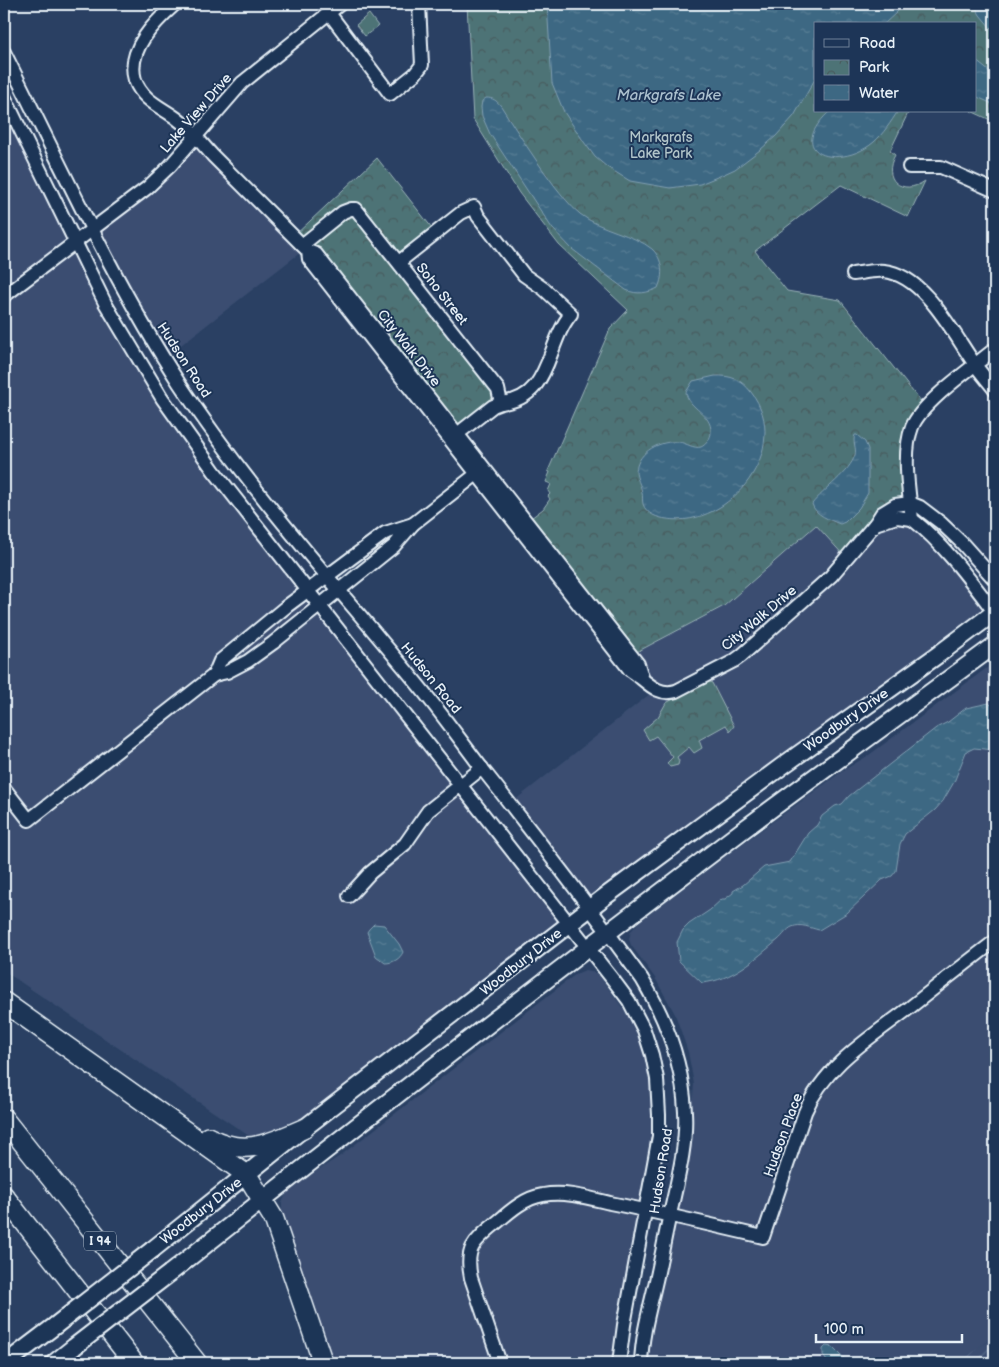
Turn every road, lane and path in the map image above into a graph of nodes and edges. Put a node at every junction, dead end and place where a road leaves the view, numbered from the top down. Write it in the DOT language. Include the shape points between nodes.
graph roads {
  1 [pos="175,4"];
  2 [pos="340,4"];
  3 [pos="419,4"];
  4 [pos="329,13"];
  5 [pos="4,52"];
  6 [pos="4,96"];
  7 [pos="195,137"];
  8 [pos="909,168"];
  9 [pos="995,191"];
  10 [pos="93,229"];
  11 [pos="75,243"];
  12 [pos="305,248"];
  13 [pos="398,262"];
  14 [pos="853,274"];
  15 [pos="4,296"];
  16 [pos="995,349"];
  17 [pos="975,365"];
  18 [pos="995,390"];
  19 [pos="501,403"];
  20 [pos="454,437"];
  21 [pos="481,471"];
  22 [pos="910,503"];
  23 [pos="912,519"];
  24 [pos="413,524"];
  25 [pos="875,524"];
  26 [pos="327,577"];
  27 [pos="995,580"];
  28 [pos="338,590"];
  29 [pos="308,591"];
  30 [pos="320,606"];
  31 [pos="995,612"];
  32 [pos="995,646"];
  33 [pos="214,675"];
  34 [pos="482,768"];
  35 [pos="460,785"];
  36 [pos="4,788"];
  37 [pos="349,896"];
  38 [pos="590,908"];
  39 [pos="569,924"];
  40 [pos="608,932"];
  41 [pos="995,941"];
  42 [pos="588,947"];
  43 [pos="4,1002"];
  44 [pos="144,1101"];
  45 [pos="4,1119"];
  46 [pos="304,1129"];
  47 [pos="247,1175"];
  48 [pos="4,1196"];
  49 [pos="263,1199"];
  50 [pos="646,1210"];
  51 [pos="670,1216"];
  52 [pos="6,1363"];
  53 [pos="54,1363"];
  54 [pos="134,1363"];
  55 [pos="197,1363"];
  56 [pos="324,1363"];
  57 [pos="500,1363"];
  58 [pos="619,1363"];
  59 [pos="641,1363"];
  1 -- 7 [label="street, City Walk Drive" via="140,44 134,70 136,81 147,99 186,126"];
  2 -- 4 [label="street, Lake View Drive"];
  3 -- 4 [label="street" via="422,65 390,94"];
  4 -- 7 [label="street, Lake View Drive" via="242,82"];
  5 -- 10 [label="street, Hudson Road"];
  6 -- 11 [label="street, Hudson Road"];
  7 -- 10 [label="street, Lake View Drive" via="152,184"];
  7 -- 12 [label="street, City Walk Drive"];
  8 -- 9 [label="street" via="941,167"];
  10 -- 11 [label="street, Lake View Drive"];
  10 -- 26 [label="street, Hudson Road" via="141,321 179,383 232,458"];
  11 -- 15 [label="street, Lake View Drive"];
  11 -- 29 [label="street, Hudson Road" via="105,303 180,425"];
  12 -- 13 [label="street, Soho Street" via="343,212 355,209"];
  12 -- 20 [label="street, City Walk Drive" via="316,254"];
  13 -- 19 [label="street, Soho Street" via="498,389"];
  13 -- 19 [label="street" via="461,213 474,207 524,274 572,314 535,386 518,400"];
  14 -- 17 [label="street" via="883,271 911,283 934,304"];
  16 -- 17 [label="street"];
  17 -- 18 [label="street"];
  17 -- 22 [label="street" via="925,407 915,422 908,446"];
  19 -- 20 [label="street"];
  20 -- 21 [label="street, City Walk Drive"];
  21 -- 24 [label="street"];
  21 -- 25 [label="street, City Walk Drive" via="638,664 642,677 654,689 661,691 672,692 736,660 830,576"];
  22 -- 23 [label="street"];
  22 -- 25 [label="street, City Walk Drive" via="885,510"];
  22 -- 27 [label="street" via="941,523"];
  23 -- 25 [label="street" via="897,517"];
  23 -- 31 [label="street" via="944,548"];
  24 -- 26 [label="street" via="384,533"];
  24 -- 28 [label="street" via="394,546"];
  26 -- 28 [label="street, Hudson Road"];
  26 -- 29 [label="street"];
  28 -- 30 [label="street"];
  28 -- 34 [label="street, Hudson Road"];
  29 -- 30 [label="street, Hudson Road"];
  29 -- 33 [label="street" via="220,661"];
  30 -- 33 [label="street" via="248,661"];
  30 -- 35 [label="street, Hudson Road"];
  31 -- 38 [label="main road, Woodbury Drive"];
  32 -- 40 [label="main road, Woodbury Drive"];
  33 -- 36 [label="street" via="29,820"];
  34 -- 35 [label="street"];
  34 -- 38 [label="street, Hudson Road"];
  35 -- 37 [label="street" via="428,811 405,844 370,873"];
  35 -- 39 [label="street, Hudson Road"];
  38 -- 39 [label="main road, Woodbury Drive"];
  38 -- 40 [label="street, Hudson Road"];
  39 -- 42 [label="street, Hudson Road"];
  39 -- 46 [label="main road, Woodbury Drive"];
  40 -- 42 [label="main road, Woodbury Drive"];
  40 -- 51 [label="street, Hudson Road" via="642,979 664,1020 681,1080 685,1112 683,1142"];
  41 -- 51 [label="street, Hudson Place" via="862,1044 820,1084 805,1112 763,1237"];
  42 -- 49 [label="main road, Woodbury Drive"];
  42 -- 50 [label="street, Hudson Road" via="629,1001 652,1055 659,1095 659,1136"];
  43 -- 44 [label="highway"];
  44 -- 46 [label="highway" via="213,1140 236,1147 254,1148"];
  44 -- 47 [label="highway"];
  45 -- 55 [label="highway, I 94"];
  46 -- 47 [label="main road, Woodbury Drive"];
  47 -- 49 [label="highway"];
  47 -- 52 [label="main road, Woodbury Drive, bridge"];
  48 -- 54 [label="highway"];
  49 -- 53 [label="main road, Woodbury Drive, bridge"];
  49 -- 56 [label="highway" via="274,1219"];
  50 -- 51 [label="street"];
  50 -- 57 [label="street" via="566,1194 541,1195 517,1206 473,1243 468,1264 471,1278"];
  50 -- 58 [label="street, Hudson Road"];
  51 -- 59 [label="street, Hudson Road" via="644,1332"];
}
